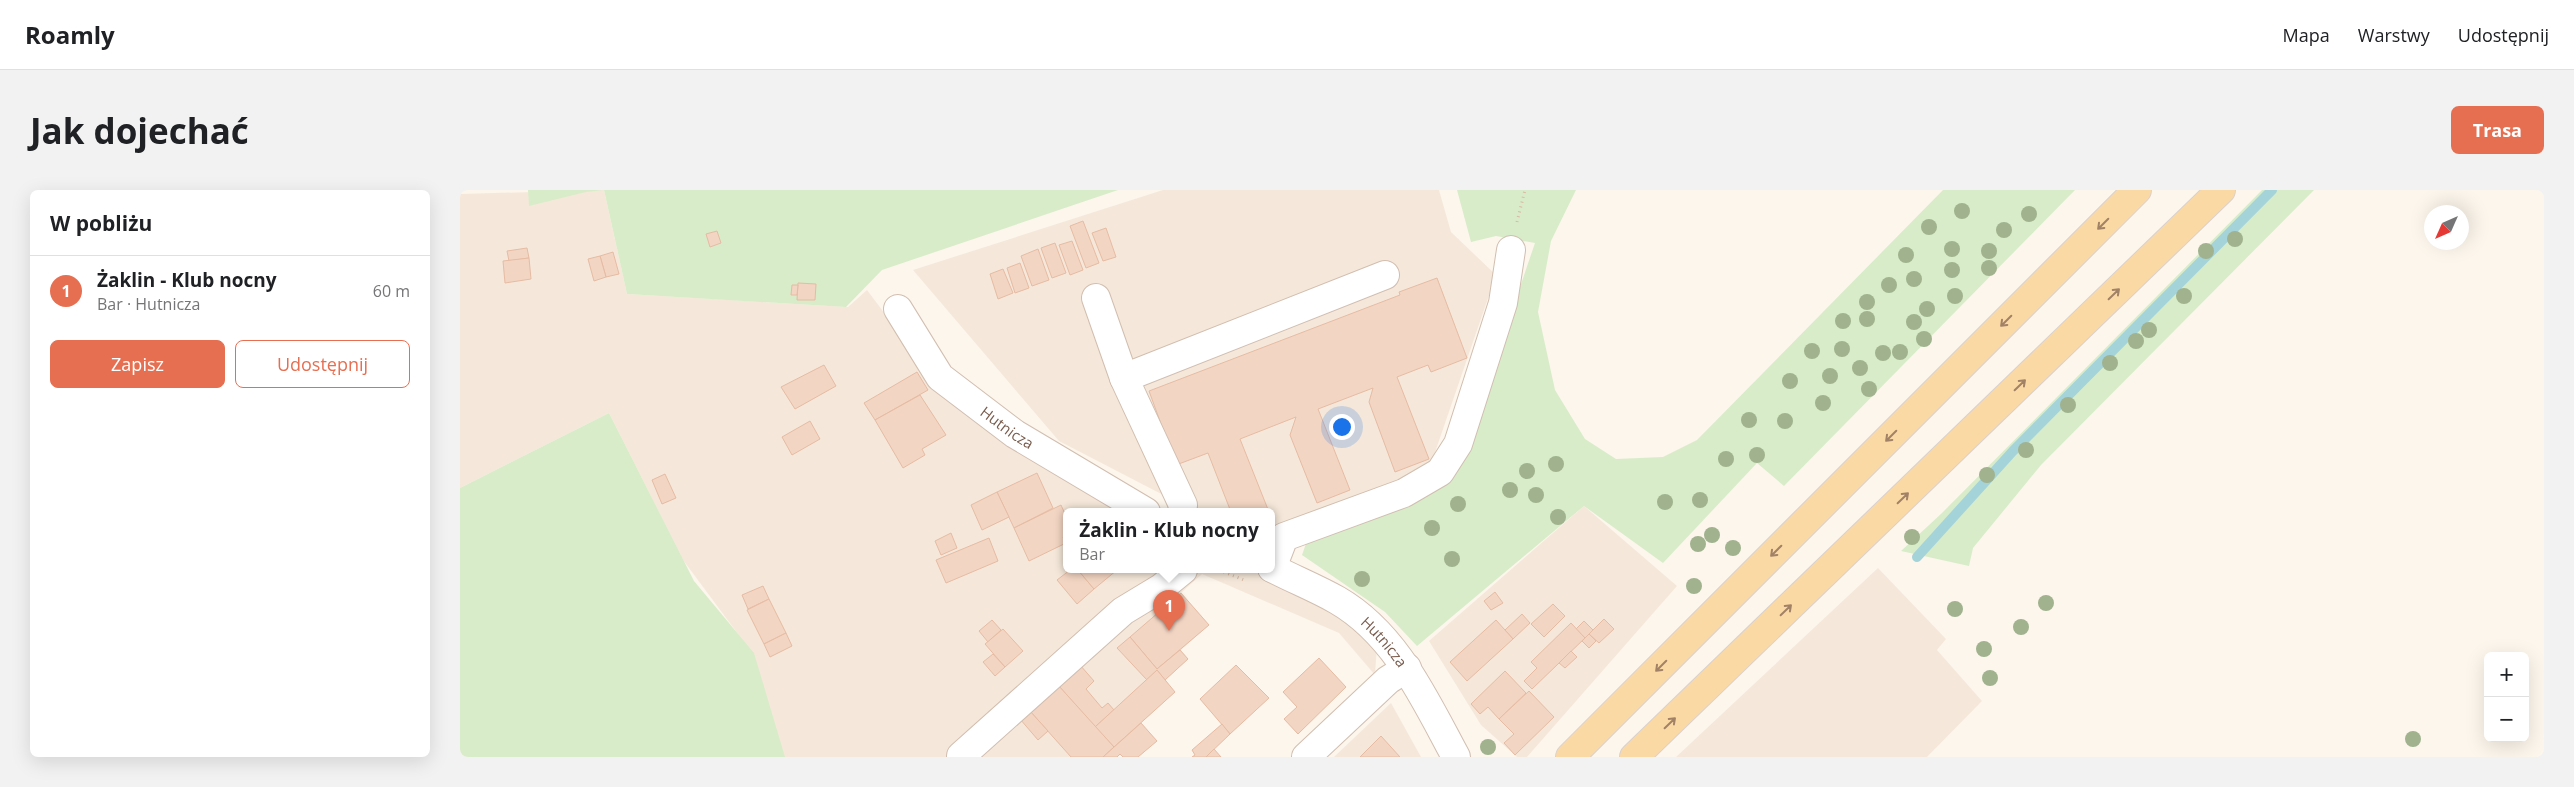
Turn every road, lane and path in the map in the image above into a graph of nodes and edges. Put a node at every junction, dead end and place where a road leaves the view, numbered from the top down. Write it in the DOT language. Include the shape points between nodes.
graph roads {
  1 [pos="2137,190"];
  2 [pos="2221,190"];
  3 [pos="1510,250"];
  4 [pos="1385,275"];
  5 [pos="1096,298"];
  6 [pos="898,309"];
  7 [pos="1124,378"];
  8 [pos="1139,508"];
  9 [pos="1183,508"];
  10 [pos="1275,560"];
  11 [pos="1275,570"];
  12 [pos="1179,573"];
  13 [pos="1227,573"];
  14 [pos="1246,580"];
  15 [pos="1407,668"];
  16 [pos="961,756"];
  17 [pos="1306,757"];
  18 [pos="1456,757"];
  19 [pos="1570,757"];
  20 [pos="1634,757"];
  1 -- 19 [label="main road, one-way"];
  20 -- 2 [label="main road, one-way"];
  3 -- 10 [label="street" via="1503,303 1458,444 1440,472 1404,493 1284,536"];
  4 -- 7 [label="street"];
  5 -- 7 [label="street"];
  6 -- 8 [label="street, Hutnicza" via="940,377 1015,434"];
  7 -- 9 [label="street"];
  11 -- 15 [label="street, Hutnicza" via="1338,601 1377,632"];
  12 -- 16 [label="street" via="1123,611"];
  13 -- 14 [label="path"];
  15 -- 17 [label="street" via="1388,680"];
  15 -- 18 [label="street, Hutnicza"];
}
